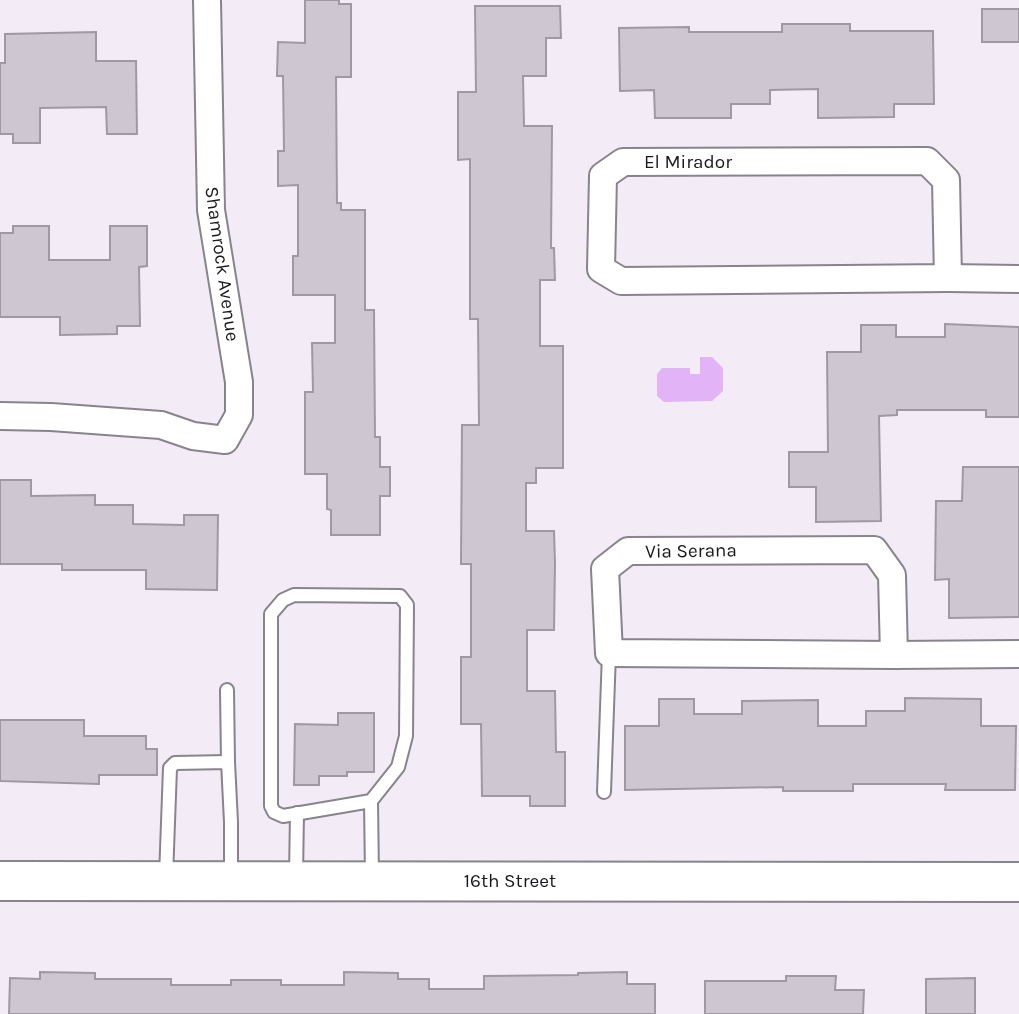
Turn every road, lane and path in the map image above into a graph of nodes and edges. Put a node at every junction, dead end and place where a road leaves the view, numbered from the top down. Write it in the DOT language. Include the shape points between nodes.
graph roads {
  1 [pos="207,0"];
  2 [pos="948,278"];
  3 [pos="1019,279"];
  4 [pos="0,416"];
  5 [pos="609,653"];
  6 [pos="1019,654"];
  7 [pos="894,655"];
  8 [pos="227,690"];
  9 [pos="228,762"];
  10 [pos="604,792"];
  11 [pos="371,801"];
  12 [pos="297,813"];
  13 [pos="0,881"];
  14 [pos="166,881"];
  15 [pos="231,881"];
  16 [pos="296,881"];
  17 [pos="372,881"];
  18 [pos="1019,882"];
  1 -- 4 [label="street, Shamrock Avenue" via="211,210 239,382 239,415 225,440 161,425"];
  2 -- 2 [label="street, El Mirador" via="621,281 601,269 603,176 622,162 927,162 946,180"];
  2 -- 3 [label="street, El Mirador"];
  5 -- 7 [label="street"];
  5 -- 7 [label="street, Via Serana" via="605,569 628,551 874,550 892,575"];
  5 -- 10 [label="lane"];
  6 -- 7 [label="street"];
  8 -- 9 [label="lane"];
  9 -- 14 [label="lane" via="175,763 170,768"];
  9 -- 15 [label="lane"];
  11 -- 12 [label="lane"];
  11 -- 12 [label="lane" via="398,767 406,736 407,604 400,596 294,595 271,614 271,806 283,816"];
  11 -- 17 [label="lane"];
  12 -- 16 [label="lane"];
  13 -- 14 [label="main road, 16th Street"];
  14 -- 15 [label="main road, 16th Street"];
  15 -- 16 [label="main road, 16th Street"];
  16 -- 17 [label="main road, 16th Street"];
  17 -- 18 [label="main road, 16th Street"];
}
